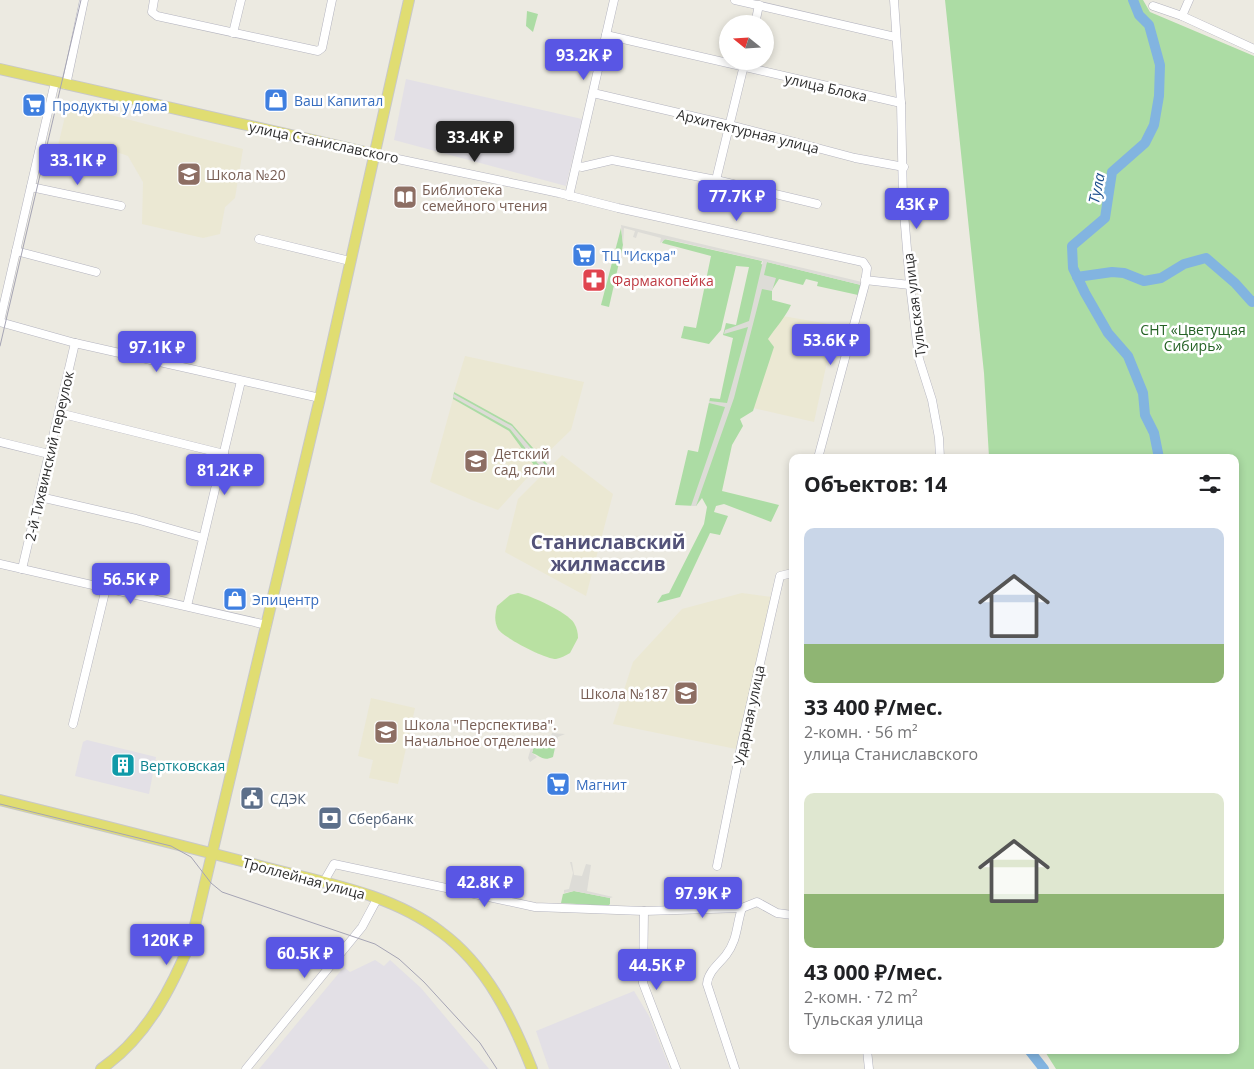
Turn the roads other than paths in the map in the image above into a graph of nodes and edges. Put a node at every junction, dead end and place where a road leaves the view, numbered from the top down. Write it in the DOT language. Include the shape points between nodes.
graph roads {
  1 [pos="84,0"];
  2 [pos="154,0"];
  3 [pos="242,0"];
  4 [pos="332,0"];
  5 [pos="410,0"];
  6 [pos="614,0"];
  7 [pos="735,0"];
  8 [pos="894,0"];
  9 [pos="1189,0"];
  10 [pos="760,5"];
  11 [pos="1153,6"];
  12 [pos="757,15"];
  13 [pos="1182,16"];
  14 [pos="232,33"];
  15 [pos="606,35"];
  16 [pos="895,37"];
  17 [pos="1254,49"];
  18 [pos="719,59"];
  19 [pos="0,69"];
  20 [pos="744,70"];
  21 [pos="766,70"];
  22 [pos="55,82"];
  23 [pos="66,85"];
  24 [pos="593,93"];
  25 [pos="901,103"];
  26 [pos="730,125"];
  27 [pos="374,154"];
  28 [pos="578,166"];
  29 [pos="904,167"];
  30 [pos="716,180"];
  31 [pos="31,186"];
  32 [pos="569,196"];
  33 [pos="817,204"];
  34 [pos="121,206"];
  35 [pos="259,239"];
  36 [pos="16,251"];
  37 [pos="350,261"];
  38 [pos="96,272"];
  39 [pos="865,280"];
  40 [pos="910,285"];
  41 [pos="0,322"];
  42 [pos="75,343"];
  43 [pos="241,381"];
  44 [pos="320,398"];
  45 [pos="59,414"];
  46 [pos="0,442"];
  47 [pos="49,454"];
  48 [pos="224,454"];
  49 [pos="819,454"];
  50 [pos="940,454"];
  51 [pos="40,498"];
  52 [pos="204,538"];
  53 [pos="0,564"];
  54 [pos="22,569"];
  55 [pos="789,573"];
  56 [pos="106,588"];
  57 [pos="187,606"];
  58 [pos="266,625"];
  59 [pos="73,724"];
  60 [pos="0,800"];
  61 [pos="212,853"];
  62 [pos="717,866"];
  63 [pos="323,883"];
  64 [pos="377,899"];
  65 [pos="742,908"];
  66 [pos="644,911"];
  67 [pos="789,915"];
  68 [pos="868,1054"];
  69 [pos="101,1069"];
  70 [pos="246,1069"];
  71 [pos="532,1069"];
  72 [pos="676,1069"];
  73 [pos="735,1069"];
  74 [pos="870,1069"];
  1 -- 23 [label="street"];
  2 -- 14 [label="street" via="152,12 157,16"];
  3 -- 14 [label="street"];
  4 -- 14 [label="street" via="322,48 318,51"];
  5 -- 27 [label="main road"];
  6 -- 15 [label="street"];
  7 -- 10 [label="street"];
  8 -- 16 [label="street, Тульская улица"];
  9 -- 13 [label="street"];
  10 -- 12 [label="street"];
  10 -- 16 [label="street"];
  11 -- 13 [label="street"];
  13 -- 17 [label="street"];
  15 -- 18 [label="street, улица Блока"];
  15 -- 24 [label="street"];
  16 -- 25 [label="street, Тульская улица"];
  19 -- 22 [label="main road, улица Станиславского"];
  20 -- 26 [label="street"];
  21 -- 25 [label="street, улица Блока"];
  22 -- 23 [label="main road, улица Станиславского"];
  22 -- 31 [label="street"];
  23 -- 27 [label="main road, улица Станиславского"];
  24 -- 26 [label="street, Архитектурная улица"];
  24 -- 28 [label="street"];
  25 -- 29 [label="street, Тульская улица"];
  26 -- 29 [label="street, Архитектурная улица" via="855,158"];
  26 -- 30 [label="street"];
  27 -- 32 [label="street, улица Станиславского"];
  27 -- 37 [label="main road"];
  28 -- 30 [label="street" via="612,160"];
  28 -- 32 [label="street"];
  29 -- 40 [label="street, Тульская улица" via="903,201"];
  30 -- 33 [label="street"];
  31 -- 34 [label="street"];
  31 -- 36 [label="street"];
  32 -- 39 [label="street, улица Станиславского" via="863,262 867,268"];
  35 -- 37 [label="street"];
  36 -- 38 [label="street"];
  36 -- 41 [label="street"];
  37 -- 44 [label="main road"];
  39 -- 40 [label="street"];
  39 -- 49 [label="street"];
  40 -- 50 [label="street, Тульская улица" via="919,359 932,400"];
  41 -- 42 [label="street"];
  42 -- 43 [label="street"];
  42 -- 45 [label="street, 2-й Тихвинский переулок"];
  43 -- 44 [label="street"];
  43 -- 48 [label="street"];
  44 -- 58 [label="main road"];
  45 -- 47 [label="street, 2-й Тихвинский переулок"];
  45 -- 48 [label="street"];
  46 -- 47 [label="street"];
  47 -- 51 [label="street, 2-й Тихвинский переулок"];
  48 -- 52 [label="street"];
  51 -- 52 [label="street"];
  51 -- 54 [label="street, 2-й Тихвинский переулок"];
  52 -- 57 [label="street"];
  53 -- 54 [label="street"];
  54 -- 56 [label="street"];
  55 -- 62 [label="street, Ударная улица" via="780,576"];
  56 -- 57 [label="street"];
  56 -- 59 [label="street"];
  57 -- 58 [label="street"];
  58 -- 61 [label="main road"];
  60 -- 61 [label="main road, Троллейная улица"];
  61 -- 63 [label="main road, Троллейная улица"];
  61 -- 69 [label="main road" via="192,938 176,977 153,1017"];
  63 -- 64 [label="main road, Троллейная улица"];
  63 -- 66 [label="street" via="334,864 535,907"];
  64 -- 70 [label="street" via="362,927"];
  64 -- 71 [label="main road, Троллейная улица" via="424,920 442,932 467,957 504,1006"];
  65 -- 66 [label="street"];
  65 -- 67 [label="street" via="757,902 778,913"];
  65 -- 73 [label="street" via="739,930 731,948 707,978"];
  66 -- 72 [label="street" via="643,984"];
  68 -- 74 [label="street"];
}
